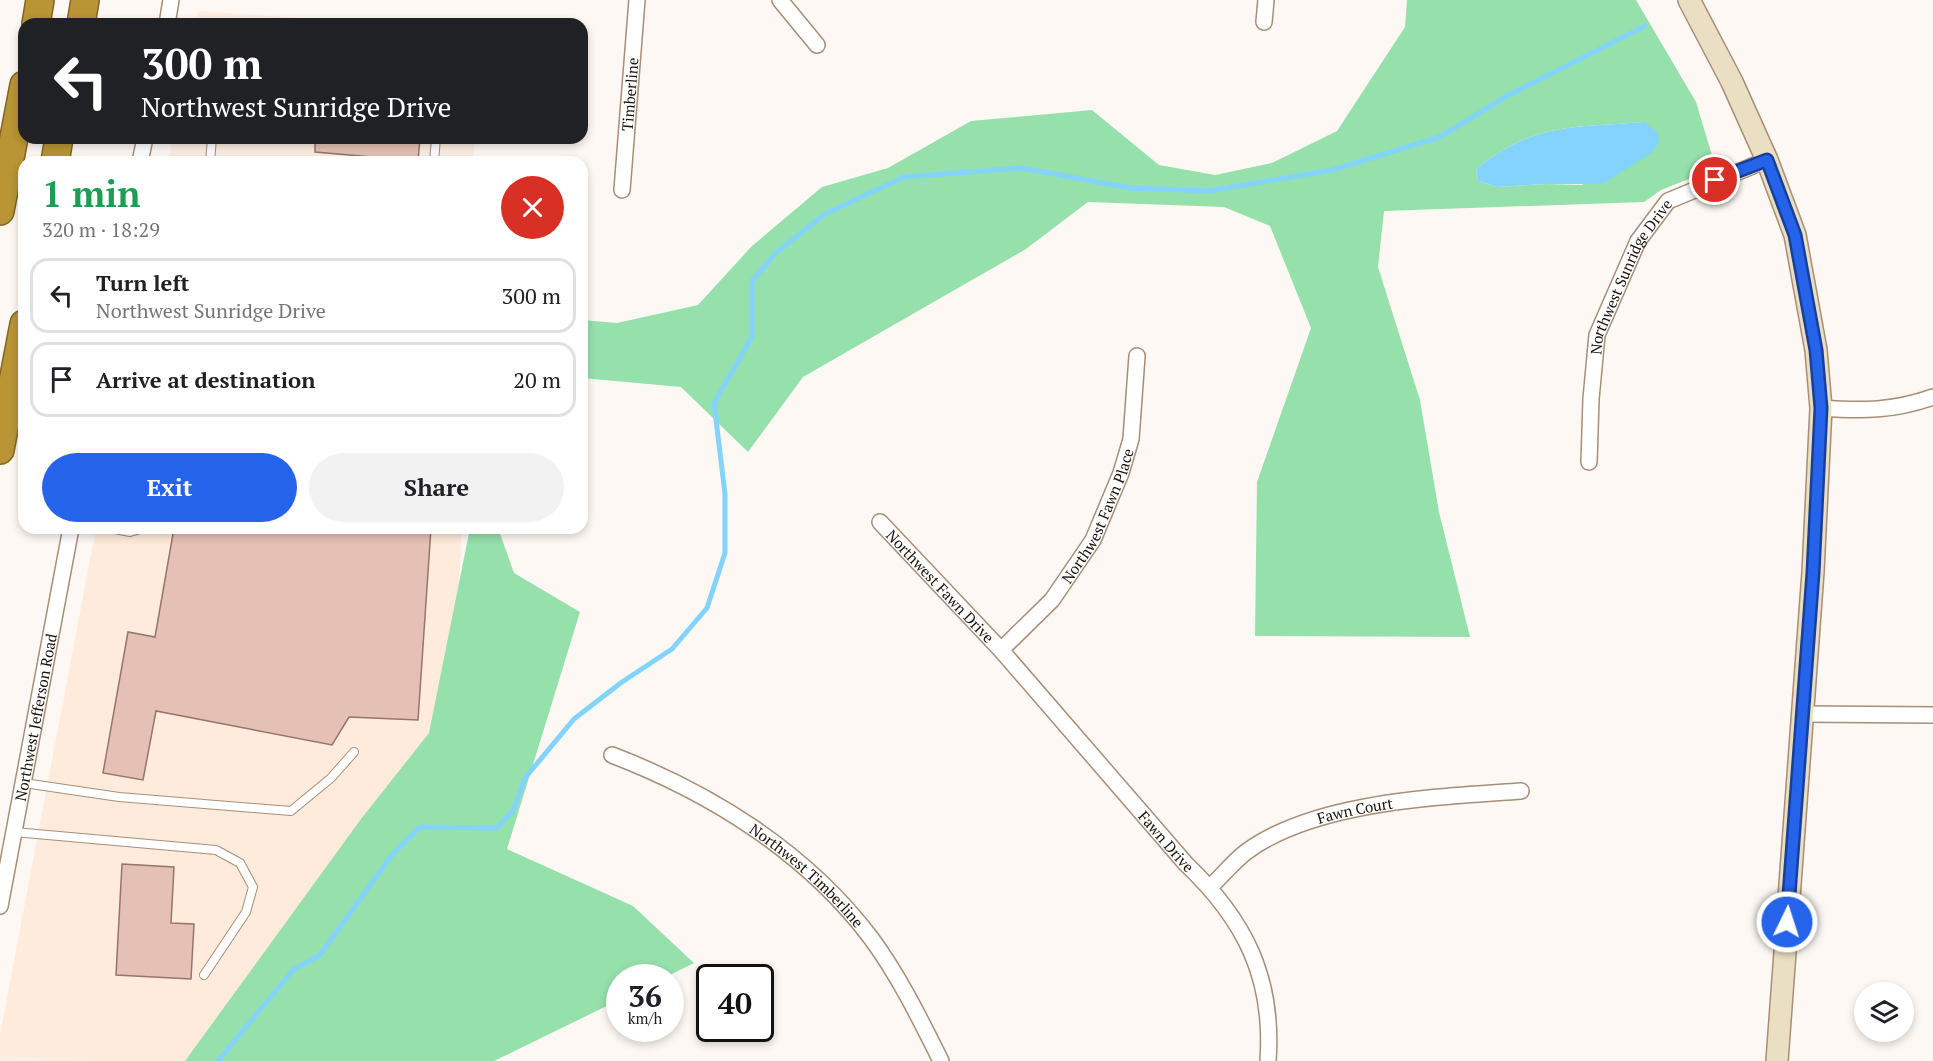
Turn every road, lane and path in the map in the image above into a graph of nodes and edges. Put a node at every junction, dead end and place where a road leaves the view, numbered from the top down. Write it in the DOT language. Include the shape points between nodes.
graph roads {
  1 [pos="40,0"];
  2 [pos="86,0"];
  3 [pos="171,0"];
  4 [pos="637,0"];
  5 [pos="780,0"];
  6 [pos="1266,0"];
  7 [pos="1689,0"];
  8 [pos="37,18"];
  9 [pos="82,18"];
  10 [pos="168,18"];
  11 [pos="1264,22"];
  12 [pos="817,45"];
  13 [pos="18,116"];
  14 [pos="1767,160"];
  15 [pos="622,189"];
  16 [pos="0,211"];
  17 [pos="18,356"];
  18 [pos="1137,356"];
  19 [pos="1933,397"];
  20 [pos="1821,408"];
  21 [pos="0,450"];
  22 [pos="1589,462"];
  23 [pos="880,522"];
  24 [pos="70,534"];
  25 [pos="1001,650"];
  26 [pos="1802,714"];
  27 [pos="1933,715"];
  28 [pos="354,752"];
  29 [pos="612,755"];
  30 [pos="24,783"];
  31 [pos="1521,791"];
  32 [pos="14,832"];
  33 [pos="1210,887"];
  34 [pos="0,906"];
  35 [pos="204,975"];
  36 [pos="941,1061"];
  37 [pos="1268,1061"];
  38 [pos="1778,1061"];
  1 -- 8 [label="highway"];
  2 -- 9 [label="highway"];
  3 -- 10 [label="street"];
  4 -- 15 [label="street, Timberline"];
  5 -- 12 [label="street"];
  6 -- 11 [label="street"];
  7 -- 14 [label="street"];
  13 -- 16 [label="highway"];
  14 -- 20 [label="street" via="1795,235 1816,350"];
  14 -- 22 [label="street, Northwest Sunridge Drive" via="1668,201 1638,241 1597,334"];
  17 -- 21 [label="highway"];
  18 -- 25 [label="street, Northwest Fawn Place" via="1131,439 1094,540 1052,600"];
  19 -- 20 [label="street" via="1870,412"];
  20 -- 26 [label="street"];
  23 -- 25 [label="street, Northwest Fawn Drive"];
  24 -- 30 [label="street, Northwest Jefferson Road"];
  25 -- 33 [label="street, Fawn Drive"];
  26 -- 27 [label="street"];
  26 -- 38 [label="street"];
  28 -- 30 [label="lane" via="331,778 291,811 119,797"];
  29 -- 36 [label="street, Northwest Timberline" via="716,804 783,849 837,897 891,968"];
  30 -- 32 [label="street, Northwest Jefferson Road"];
  31 -- 33 [label="street, Fawn Court" via="1363,807 1333,814 1275,836 1246,852"];
  32 -- 34 [label="street, Northwest Jefferson Road"];
  32 -- 35 [label="lane" via="216,850 240,863 253,887 246,912"];
  33 -- 37 [label="street, Fawn Drive" via="1246,937 1259,969 1270,1031"];
}
